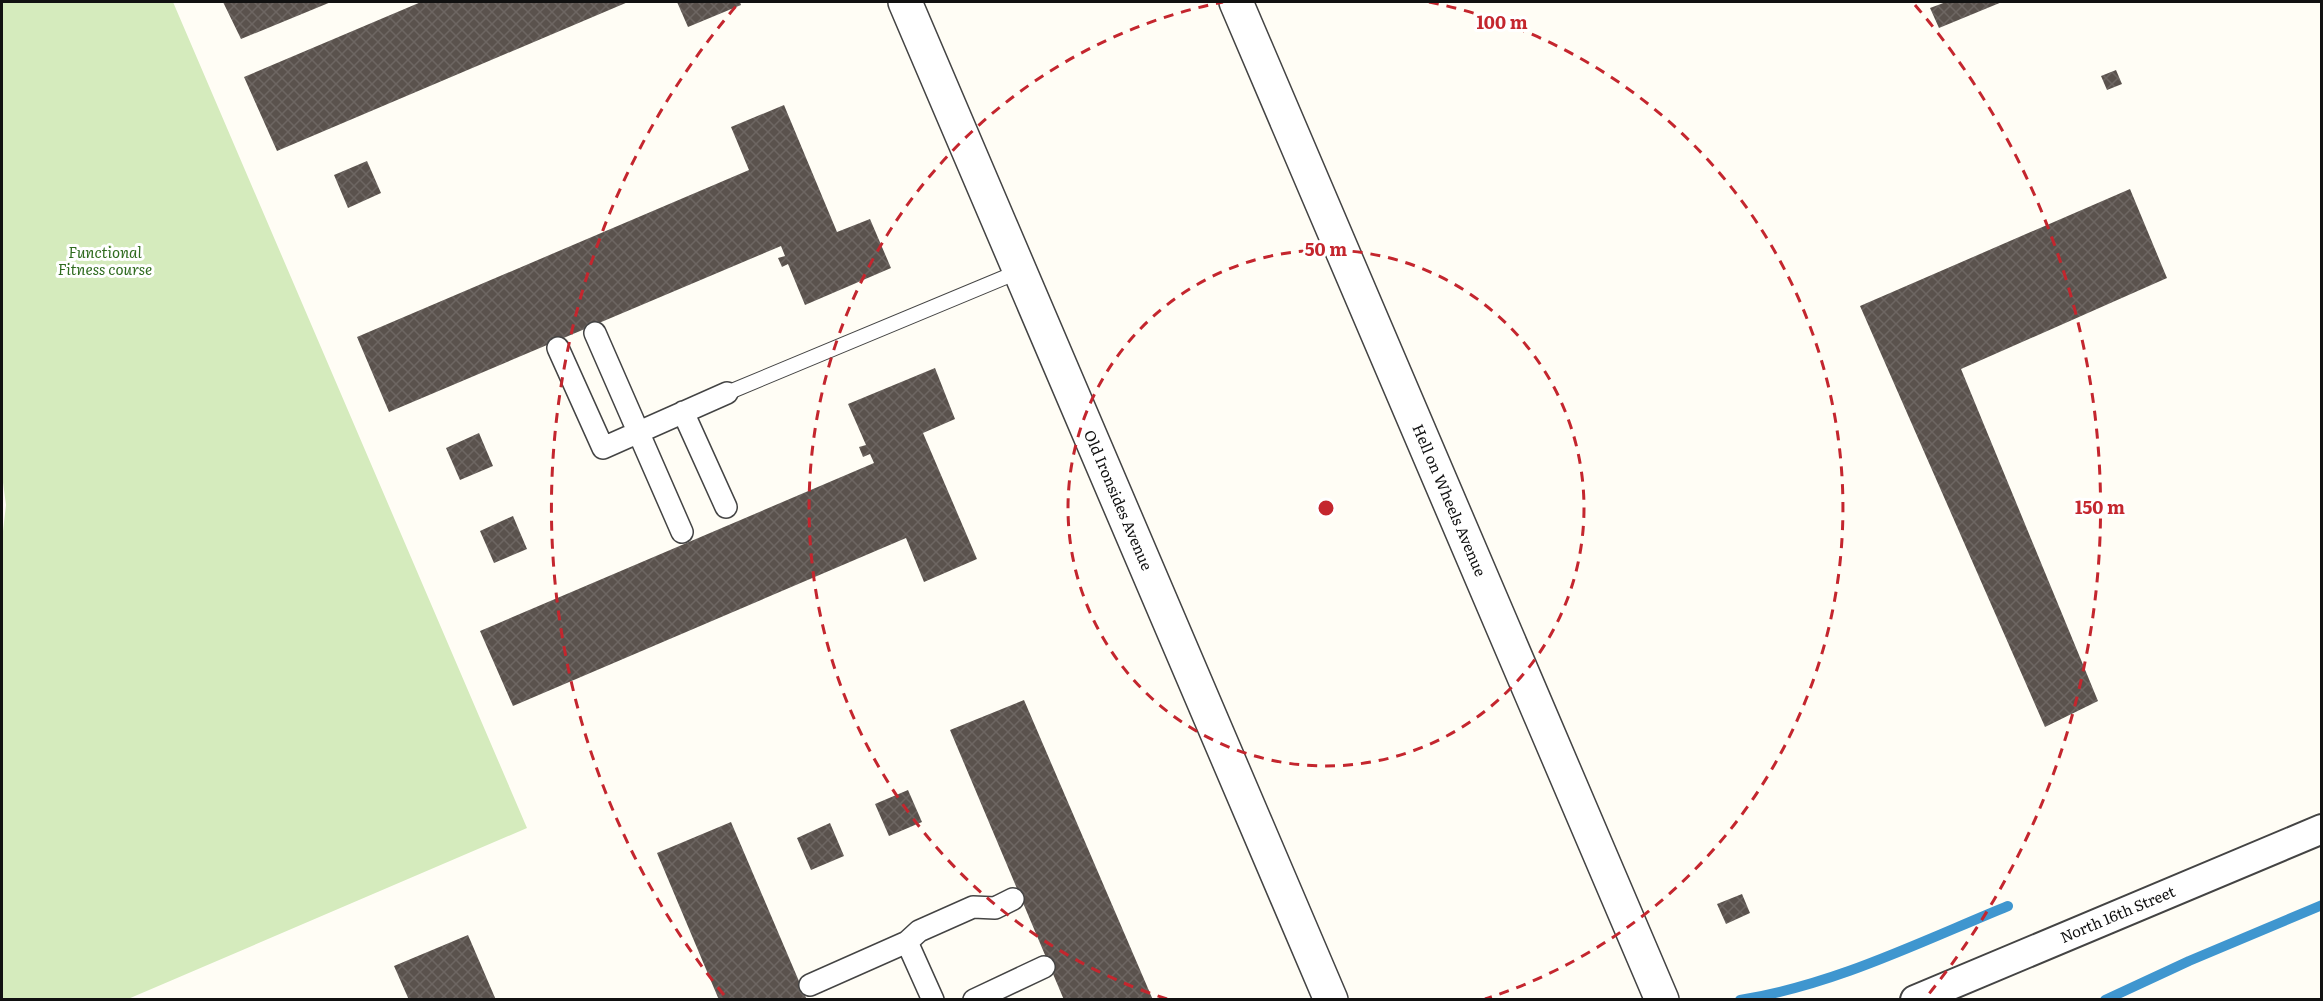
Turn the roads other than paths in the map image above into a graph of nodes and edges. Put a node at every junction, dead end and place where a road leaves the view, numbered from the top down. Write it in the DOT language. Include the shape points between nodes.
graph roads {
  1 [pos="905,2"];
  2 [pos="1236,2"];
  3 [pos="1020,271"];
  4 [pos="595,333"];
  5 [pos="558,348"];
  6 [pos="727,393"];
  7 [pos="683,412"];
  8 [pos="638,432"];
  9 [pos="726,507"];
  10 [pos="682,532"];
  11 [pos="2322,829"];
  12 [pos="1013,899"];
  13 [pos="907,942"];
  14 [pos="1044,966"];
  15 [pos="810,985"];
  16 [pos="933,999"];
  17 [pos="974,999"];
  18 [pos="1331,999"];
  19 [pos="1662,999"];
  20 [pos="1915,999"];
  1 -- 3 [label="street, Old Ironsides Avenue"];
  2 -- 19 [label="street, Hell on Wheels Avenue"];
  3 -- 6 [label="lane"];
  3 -- 18 [label="street, Old Ironsides Avenue"];
  4 -- 8 [label="street"];
  5 -- 8 [label="street" via="603,448"];
  6 -- 7 [label="street"];
  7 -- 8 [label="street"];
  7 -- 9 [label="street"];
  8 -- 10 [label="street"];
  11 -- 20 [label="street, North 16th Street"];
  12 -- 13 [label="street" via="995,908 973,907 919,931"];
  13 -- 15 [label="street"];
  13 -- 16 [label="street"];
  14 -- 17 [label="street"];
}
